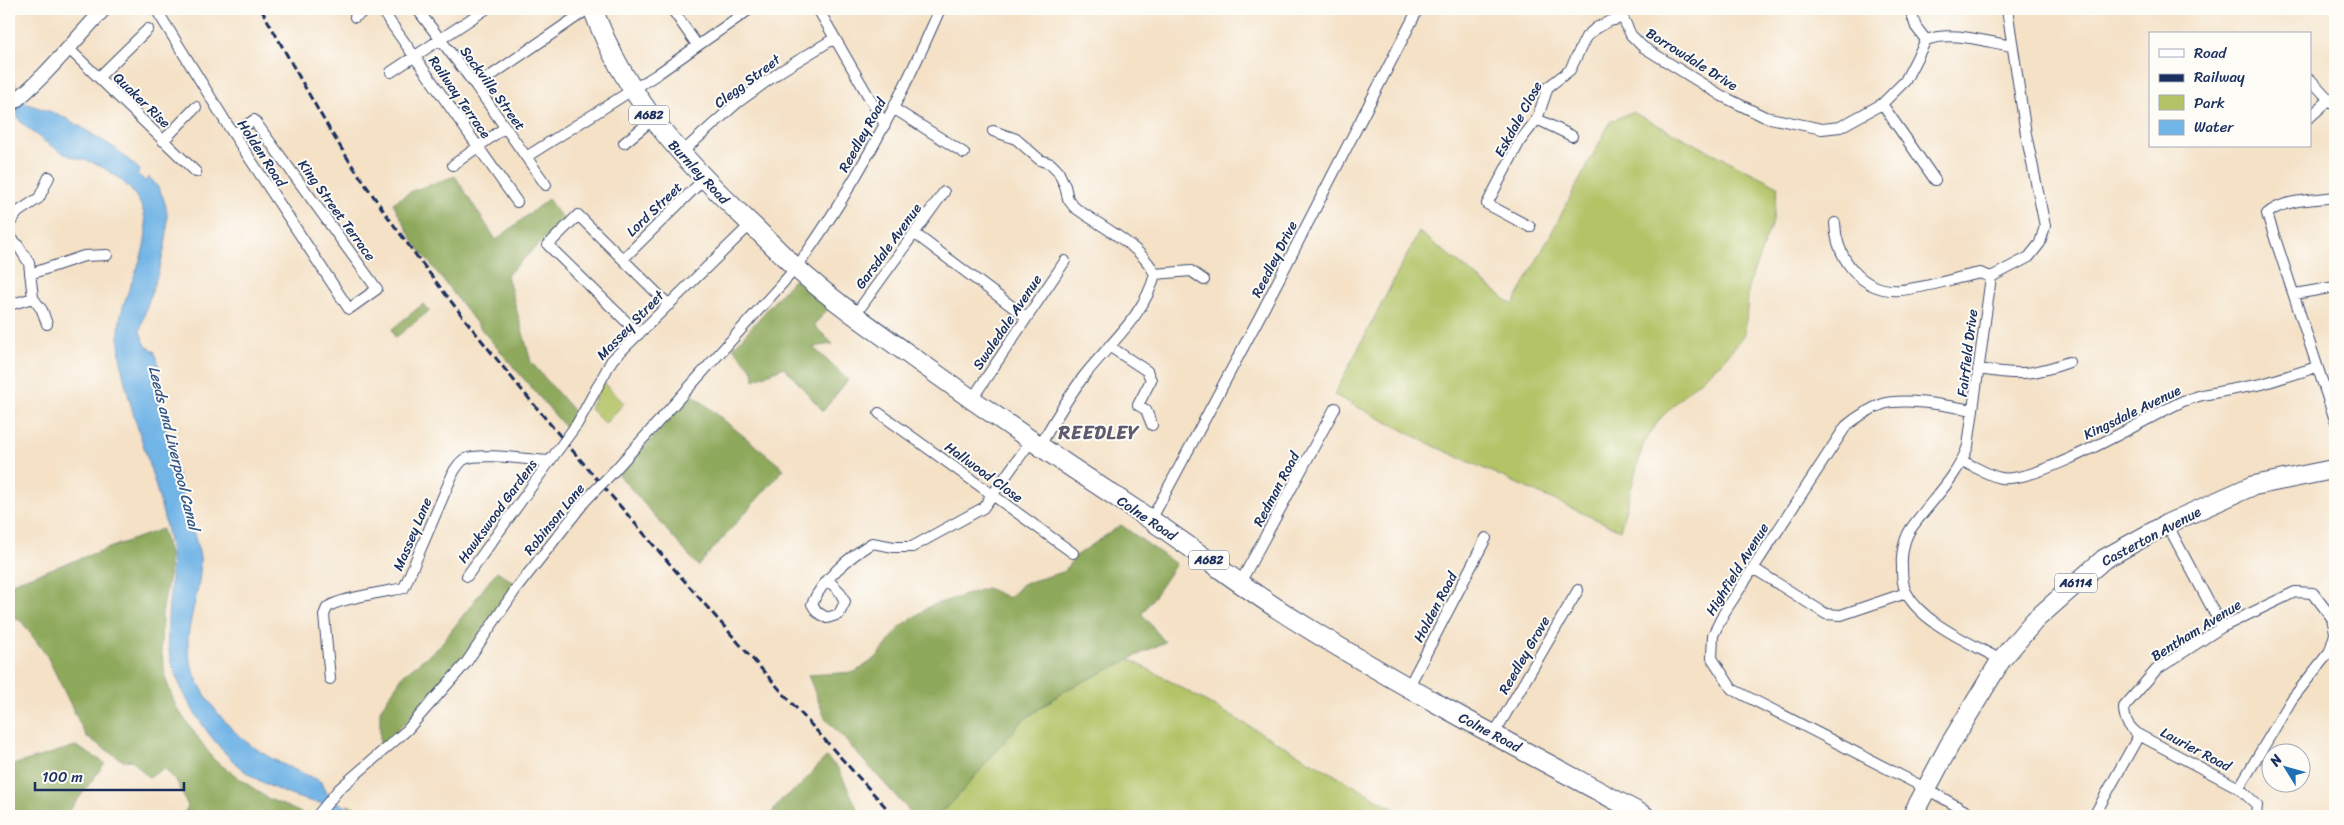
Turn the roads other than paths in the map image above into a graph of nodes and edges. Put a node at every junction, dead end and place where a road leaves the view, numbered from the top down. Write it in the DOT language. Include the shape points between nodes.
graph roads {
  1 [pos="104,9"];
  2 [pos="156,9"];
  3 [pos="367,9"];
  4 [pos="381,9"];
  5 [pos="417,9"];
  6 [pos="486,9"];
  7 [pos="588,9"];
  8 [pos="593,9"];
  9 [pos="672,9"];
  10 [pos="750,9"];
  11 [pos="818,9"];
  12 [pos="940,9"];
  13 [pos="1418,9"];
  14 [pos="1910,9"];
  15 [pos="2007,9"];
  16 [pos="1623,14"];
  17 [pos="355,18"];
  18 [pos="148,29"];
  19 [pos="835,38"];
  20 [pos="440,39"];
  21 [pos="1926,40"];
  22 [pos="697,45"];
  23 [pos="2012,46"];
  24 [pos="68,48"];
  25 [pos="415,57"];
  26 [pos="391,72"];
  27 [pos="99,77"];
  28 [pos="2312,81"];
  29 [pos="476,86"];
  30 [pos="633,89"];
  31 [pos="2332,103"];
  32 [pos="1882,104"];
  33 [pos="9,106"];
  34 [pos="196,107"];
  35 [pos="893,108"];
  36 [pos="2312,116"];
  37 [pos="1537,119"];
  38 [pos="652,120"];
  39 [pos="884,125"];
  40 [pos="504,128"];
  41 [pos="994,130"];
  42 [pos="234,134"];
  43 [pos="1572,136"];
  44 [pos="163,140"];
  45 [pos="624,143"];
  46 [pos="477,146"];
  47 [pos="964,153"];
  48 [pos="680,154"];
  49 [pos="526,157"];
  50 [pos="453,165"];
  51 [pos="196,172"];
  52 [pos="49,177"];
  53 [pos="704,179"];
  54 [pos="1935,180"];
  55 [pos="546,185"];
  56 [pos="944,192"];
  57 [pos="2335,197"];
  58 [pos="517,202"];
  59 [pos="1835,223"];
  60 [pos="9,224"];
  61 [pos="751,224"];
  62 [pos="1530,227"];
  63 [pos="914,233"];
  64 [pos="9,236"];
  65 [pos="108,255"];
  66 [pos="623,259"];
  67 [pos="1065,261"];
  68 [pos="796,268"];
  69 [pos="30,274"];
  70 [pos="1155,274"];
  71 [pos="1991,277"];
  72 [pos="1204,280"];
  73 [pos="2335,287"];
  74 [pos="2294,294"];
  75 [pos="33,298"];
  76 [pos="9,304"];
  77 [pos="669,305"];
  78 [pos="349,309"];
  79 [pos="855,315"];
  80 [pos="1026,317"];
  81 [pos="48,324"];
  82 [pos="639,334"];
  83 [pos="1109,346"];
  84 [pos="2068,362"];
  85 [pos="2317,367"];
  86 [pos="1978,369"];
  87 [pos="972,399"];
  88 [pos="1335,408"];
  89 [pos="1973,410"];
  90 [pos="879,413"];
  91 [pos="2335,420"];
  92 [pos="1152,425"];
  93 [pos="1035,444"];
  94 [pos="551,459"];
  95 [pos="1962,461"];
  96 [pos="2335,469"];
  97 [pos="992,496"];
  98 [pos="1151,520"];
  99 [pos="2167,524"];
  100 [pos="1486,538"];
  101 [pos="1073,553"];
  102 [pos="1753,568"];
  103 [pos="467,576"];
  104 [pos="828,580"];
  105 [pos="1240,583"];
  106 [pos="1578,590"];
  107 [pos="1906,593"];
  108 [pos="2222,627"];
  109 [pos="2335,633"];
  110 [pos="2002,660"];
  111 [pos="330,678"];
  112 [pos="1408,688"];
  113 [pos="1494,734"];
  114 [pos="2139,735"];
  115 [pos="1925,788"];
  116 [pos="2240,788"];
  117 [pos="319,813"];
  118 [pos="1645,816"];
  119 [pos="1912,816"];
  120 [pos="1974,816"];
  121 [pos="2094,816"];
  122 [pos="2256,816"];
  1 -- 24 [label="main road"];
  2 -- 42 [label="street, Holden Road"];
  3 -- 17 [label="street"];
  4 -- 25 [label="street, Railway Terrace"];
  5 -- 20 [label="street, Sackville Street"];
  6 -- 20 [label="street"];
  7 -- 29 [label="street"];
  8 -- 30 [label="highway, Burnley Road / A682"];
  9 -- 22 [label="street"];
  10 -- 22 [label="street"];
  11 -- 19 [label="street"];
  12 -- 35 [label="street, Reedley Road"];
  13 -- 98 [label="street, Reedley Drive"];
  14 -- 21 [label="street" via="1916,27"];
  15 -- 23 [label="street"];
  16 -- 32 [label="street, Borrowdale Drive" via="1631,35 1643,47 1722,96 1766,117 1822,129 1840,127"];
  16 -- 37 [label="street, Eskdale Close" via="1586,37 1570,70 1548,87"];
  18 -- 27 [label="street"];
  19 -- 39 [label="street"];
  19 -- 48 [label="street, Clegg Street" via="737,103"];
  20 -- 25 [label="street"];
  20 -- 29 [label="street, Sackville Street"];
  21 -- 23 [label="street" via="1937,36 1953,37"];
  21 -- 32 [label="street, Borrowdale Drive" via="1905,81"];
  22 -- 30 [label="street"];
  23 -- 71 [label="street" via="2045,226 2040,243 2029,257"];
  24 -- 27 [label="street, Quaker Rise"];
  24 -- 33 [label="main road" via="26,93"];
  25 -- 26 [label="street"];
  25 -- 46 [label="street, Railway Terrace"];
  27 -- 44 [label="street, Quaker Rise"];
  28 -- 31 [label="street"];
  29 -- 40 [label="street, Sackville Street"];
  30 -- 38 [label="highway, Burnley Road / A682"];
  30 -- 49 [label="street"];
  31 -- 36 [label="street"];
  32 -- 54 [label="street"];
  34 -- 44 [label="street"];
  35 -- 39 [label="street, Reedley Road"];
  35 -- 47 [label="street"];
  37 -- 43 [label="street"];
  37 -- 62 [label="street, Eskdale Close" via="1520,141 1487,204"];
  38 -- 45 [label="street"];
  38 -- 48 [label="highway, Burnley Road / A682"];
  39 -- 68 [label="street, Reedley Road" via="819,236"];
  40 -- 46 [label="street"];
  40 -- 49 [label="street, Sackville Street"];
  41 -- 70 [label="street" via="1016,139 1040,160 1051,164 1058,171 1074,207 1149,260"];
  42 -- 78 [label="street, Holden Road"];
  42 -- 78 [label="street, King Street Terrace" via="254,120 377,289"];
  44 -- 51 [label="street, Quaker Rise"];
  46 -- 50 [label="street"];
  46 -- 58 [label="street, Railway Terrace"];
  48 -- 53 [label="highway, Burnley Road / A682"];
  49 -- 55 [label="street, Sackville Street"];
  52 -- 60 [label="street" via="39,198 18,212"];
  53 -- 61 [label="highway, Burnley Road / A682"];
  53 -- 66 [label="street, Lord Street"];
  56 -- 63 [label="street, Garsdale Avenue"];
  57 -- 74 [label="street" via="2282,205 2266,214"];
  59 -- 71 [label="street" via="1836,240 1842,256 1855,273 1877,287 1899,290 1980,273"];
  61 -- 68 [label="highway, Burnley Road / A682"];
  61 -- 77 [label="street, Massey Street"];
  63 -- 79 [label="street, Garsdale Avenue"];
  63 -- 80 [label="street"];
  64 -- 69 [label="street" via="29,264"];
  65 -- 69 [label="street" via="84,256"];
  66 -- 77 [label="street"];
  66 -- 82 [label="street" via="578,215 548,245"];
  67 -- 80 [label="street, Swaledale Avenue"];
  68 -- 79 [label="highway, Colne Road / A682"];
  68 -- 117 [label="street, Robinson Lane, bridge" via="586,500 516,589 466,663 407,730 339,789"];
  69 -- 75 [label="street"];
  70 -- 72 [label="street" via="1191,271"];
  70 -- 83 [label="street" via="1152,287 1133,317"];
  71 -- 86 [label="street, Fairfield Drive"];
  73 -- 74 [label="street"];
  74 -- 85 [label="street"];
  75 -- 76 [label="street"];
  75 -- 81 [label="street"];
  77 -- 82 [label="street, Massey Street"];
  79 -- 87 [label="highway, Colne Road / A682"];
  80 -- 87 [label="street, Swaledale Avenue"];
  82 -- 94 [label="street, Massey Street, bridge" via="605,370 577,424"];
  83 -- 92 [label="street" via="1147,371 1150,380 1138,405 1146,410"];
  83 -- 93 [label="street"];
  84 -- 86 [label="street" via="2038,373 2012,374"];
  85 -- 91 [label="street"];
  85 -- 95 [label="street, Kingsdale Avenue" via="2262,384 2183,401 2058,464 2028,475 2001,478"];
  86 -- 89 [label="street, Fairfield Drive"];
  87 -- 93 [label="highway, Colne Road / A682"];
  88 -- 105 [label="street, Redman Road"];
  89 -- 95 [label="street, Fairfield Drive" via="1968,446"];
  89 -- 102 [label="street, Highfield Avenue" via="1900,403 1885,404 1862,414 1846,426"];
  90 -- 97 [label="street, Hallwood Close"];
  93 -- 97 [label="street"];
  93 -- 98 [label="highway, Colne Road / A682"];
  94 -- 103 [label="street, Hawkswood Gardens"];
  94 -- 111 [label="street, Massey Lane" via="480,457 463,460 454,471 404,588 327,608 324,615"];
  95 -- 107 [label="street, Fairfield Drive" via="1906,538 1901,561"];
  96 -- 99 [label="highway, Casterton Avenue / A6114" via="2252,486"];
  97 -- 101 [label="street, Hallwood Close"];
  97 -- 104 [label="street" via="983,508 912,547 872,543"];
  98 -- 105 [label="highway, Colne Road / A682"];
  99 -- 108 [label="street"];
  99 -- 110 [label="highway, Casterton Avenue / A6114" via="2104,559 2034,620"];
  100 -- 112 [label="street, Holden Road"];
  102 -- 107 [label="street" via="1826,614 1841,614"];
  102 -- 115 [label="street, Highfield Avenue" via="1713,635 1712,658 1732,689"];
  105 -- 112 [label="highway, Colne Road / A682" via="1300,624"];
  106 -- 113 [label="street, Reedley Grove"];
  107 -- 110 [label="street, Fairfield Drive" via="1936,624"];
  108 -- 109 [label="street, Bentham Avenue" via="2288,595 2304,591 2314,593 2323,604 2332,618"];
  108 -- 114 [label="street, Bentham Avenue" via="2156,670 2127,701 2124,716 2129,727"];
  109 -- 116 [label="street, Bentham Avenue" via="2330,651 2292,700"];
  110 -- 115 [label="highway, Casterton Avenue / A6114"];
  112 -- 113 [label="highway, Colne Road / A682"];
  113 -- 118 [label="highway, Colne Road / A682"];
  114 -- 116 [label="street, Laurier Road"];
  114 -- 121 [label="street"];
  115 -- 119 [label="highway, Casterton Avenue / A6114"];
  115 -- 120 [label="street, Highfield Avenue"];
  116 -- 122 [label="street, Laurier Road" via="2257,805"];
}
